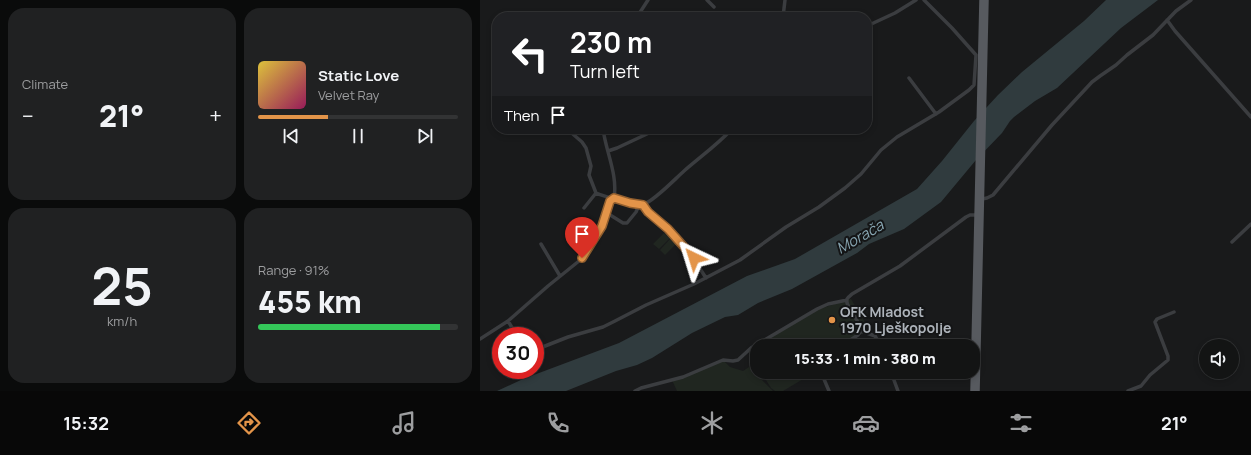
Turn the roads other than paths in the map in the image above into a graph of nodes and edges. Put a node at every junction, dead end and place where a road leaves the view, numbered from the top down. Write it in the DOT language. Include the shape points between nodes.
graph roads {
  1 [pos="648,0"];
  2 [pos="707,0"];
  3 [pos="785,0"];
  4 [pos="916,0"];
  5 [pos="924,0"];
  6 [pos="982,0"];
  7 [pos="986,0"];
  8 [pos="1191,0"];
  9 [pos="714,7"];
  10 [pos="640,12"];
  11 [pos="784,12"];
  12 [pos="1167,20"];
  13 [pos="872,24"];
  14 [pos="908,78"];
  15 [pos="982,102"];
  16 [pos="936,114"];
  17 [pos="1251,117"];
  18 [pos="573,134"];
  19 [pos="604,134"];
  20 [pos="647,134"];
  21 [pos="726,134"];
  22 [pos="608,150"];
  23 [pos="980,170"];
  24 [pos="596,193"];
  25 [pos="614,198"];
  26 [pos="982,199"];
  27 [pos="641,205"];
  28 [pos="584,208"];
  29 [pos="607,214"];
  30 [pos="977,215"];
  31 [pos="1251,224"];
  32 [pos="1232,242"];
  33 [pos="541,244"];
  34 [pos="560,276"];
  35 [pos="706,278"];
  36 [pos="847,300"];
  37 [pos="1174,312"];
  38 [pos="508,321"];
  39 [pos="512,327"];
  40 [pos="861,331"];
  41 [pos="480,339"];
  42 [pos="852,339"];
  43 [pos="877,339"];
  44 [pos="544,347"];
  45 [pos="824,379"];
  46 [pos="894,379"];
  47 [pos="635,391"];
  48 [pos="829,391"];
  49 [pos="898,391"];
  50 [pos="973,391"];
  51 [pos="977,391"];
  52 [pos="1128,391"];
  1 -- 10 [label="street"];
  2 -- 9 [label="street"];
  3 -- 11 [label="street"];
  4 -- 13 [label="street"];
  5 -- 16 [label="street" via="976,56 973,87"];
  6 -- 15 [label="main road"];
  7 -- 15 [label="main road"];
  8 -- 12 [label="street"];
  12 -- 17 [label="street"];
  12 -- 26 [label="street" via="1153,35 1092,82 993,195"];
  14 -- 16 [label="street"];
  15 -- 23 [label="main road"];
  16 -- 35 [label="street" via="889,143 857,178 841,191 737,262"];
  18 -- 24 [label="street" via="586,148 589,175"];
  19 -- 22 [label="street"];
  20 -- 22 [label="street"];
  21 -- 27 [label="street" via="656,196"];
  22 -- 25 [label="street" via="615,189"];
  23 -- 26 [label="main road"];
  23 -- 30 [label="main road"];
  24 -- 25 [label="street"];
  24 -- 28 [label="street"];
  25 -- 27 [label="street"];
  25 -- 29 [label="street" via="610,201"];
  26 -- 51 [label="main road"];
  27 -- 29 [label="street" via="627,223"];
  27 -- 35 [label="street" via="668,229 691,255"];
  29 -- 34 [label="street" via="579,261"];
  30 -- 36 [label="street" via="966,217 900,266 852,294"];
  30 -- 50 [label="main road"];
  31 -- 32 [label="street"];
  33 -- 34 [label="street"];
  34 -- 38 [label="street"];
  35 -- 44 [label="street" via="603,327"];
  36 -- 40 [label="street"];
  36 -- 47 [label="street" via="817,309 751,348 738,360 723,360 683,377"];
  37 -- 52 [label="street" via="1154,322 1167,360 1141,386"];
  38 -- 39 [label="street"];
  38 -- 41 [label="street"];
  40 -- 42 [label="street"];
  40 -- 43 [label="street"];
  45 -- 48 [label="street"];
  46 -- 49 [label="street"];
}
